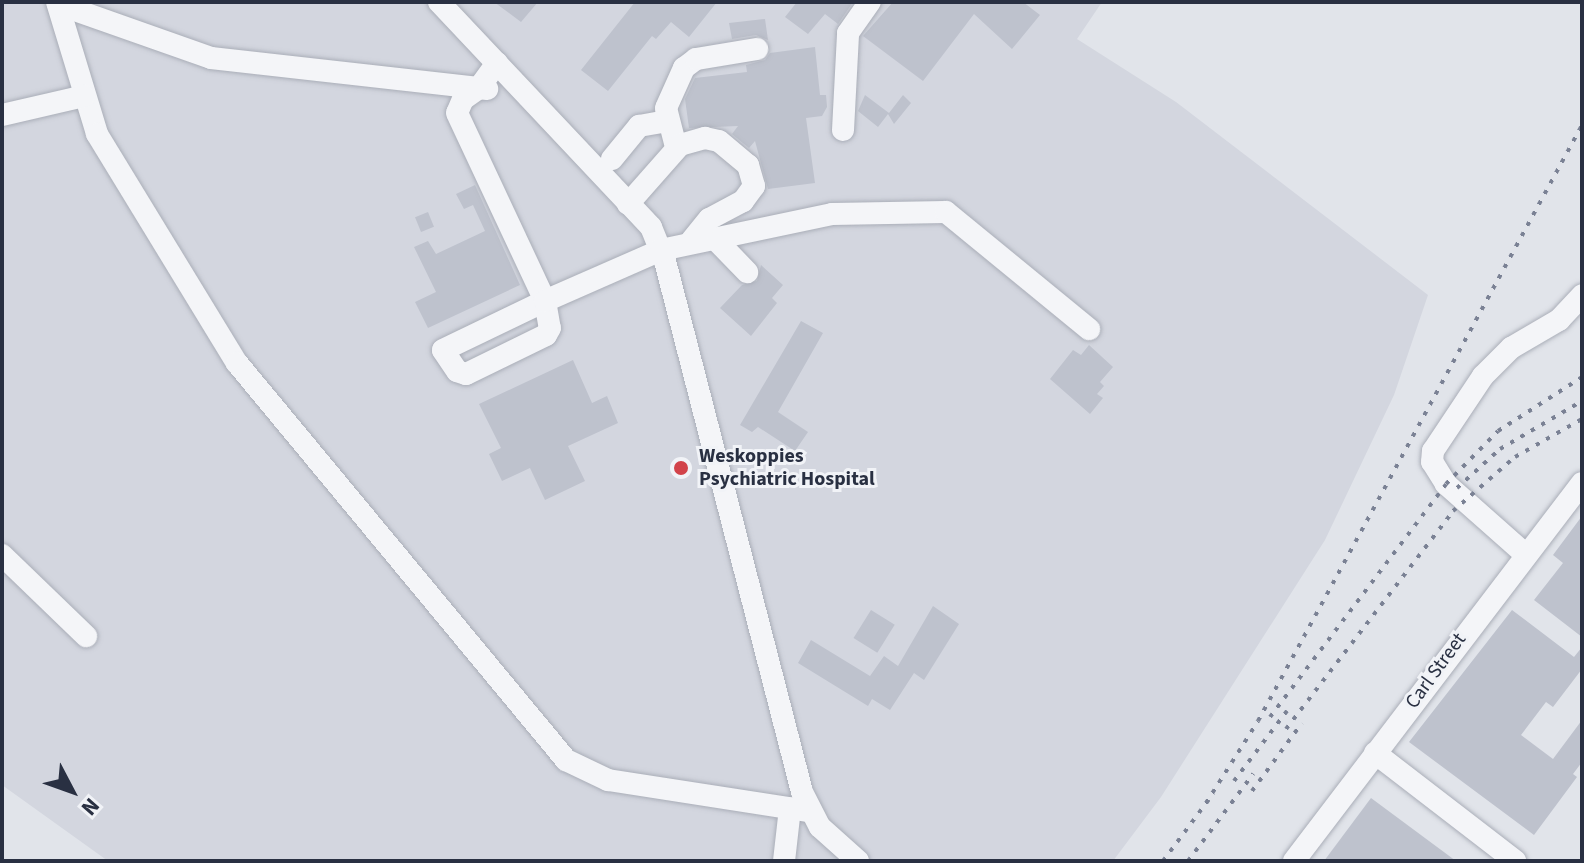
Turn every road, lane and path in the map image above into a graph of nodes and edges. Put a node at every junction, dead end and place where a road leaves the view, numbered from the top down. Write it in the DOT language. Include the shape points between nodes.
graph roads {
  1 [pos="439,2"];
  2 [pos="870,2"];
  3 [pos="57,3"];
  4 [pos="757,49"];
  5 [pos="497,63"];
  6 [pos="479,88"];
  7 [pos="520,90"];
  8 [pos="84,96"];
  9 [pos="2,115"];
  10 [pos="667,121"];
  11 [pos="843,130"];
  12 [pos="676,147"];
  13 [pos="612,159"];
  14 [pos="628,204"];
  15 [pos="692,240"];
  16 [pos="718,242"];
  17 [pos="661,250"];
  18 [pos="747,272"];
  19 [pos="1582,295"];
  20 [pos="1089,329"];
  21 [pos="1582,483"];
  22 [pos="1525,554"];
  23 [pos="2,555"];
  24 [pos="86,636"];
  25 [pos="1375,753"];
  26 [pos="800,810"];
  27 [pos="784,861"];
  28 [pos="858,861"];
  29 [pos="1294,861"];
  30 [pos="1515,861"];
  1 -- 5 [label="street"];
  2 -- 11 [label="street" via="848,33"];
  3 -- 6 [label="street" via="211,58"];
  3 -- 8 [label="street"];
  4 -- 10 [label="street" via="691,62 668,96"];
  5 -- 6 [label="street"];
  5 -- 7 [label="street"];
  6 -- 7 [label="street"];
  6 -- 17 [label="street" via="463,99 457,113 545,301"];
  7 -- 14 [label="street"];
  8 -- 9 [label="street"];
  8 -- 26 [label="street" via="97,134 237,363 566,760 608,780"];
  10 -- 12 [label="street"];
  10 -- 13 [label="street" via="639,126"];
  12 -- 14 [label="street"];
  12 -- 15 [label="street" via="698,139 719,141 753,175 749,196 709,219"];
  14 -- 17 [label="street" via="651,227"];
  15 -- 16 [label="street"];
  15 -- 17 [label="street"];
  16 -- 18 [label="street"];
  16 -- 20 [label="street" via="813,216 938,210"];
  17 -- 26 [label="street"];
  19 -- 22 [label="street" via="1559,320 1511,348 1483,376 1433,451 1432,462 1446,484"];
  21 -- 22 [label="street, Carl Street"];
  22 -- 25 [label="street, Carl Street"];
  23 -- 24 [label="street"];
  25 -- 29 [label="street, Carl Street"];
  25 -- 30 [label="street"];
  26 -- 27 [label="street"];
  26 -- 28 [label="street"];
}
